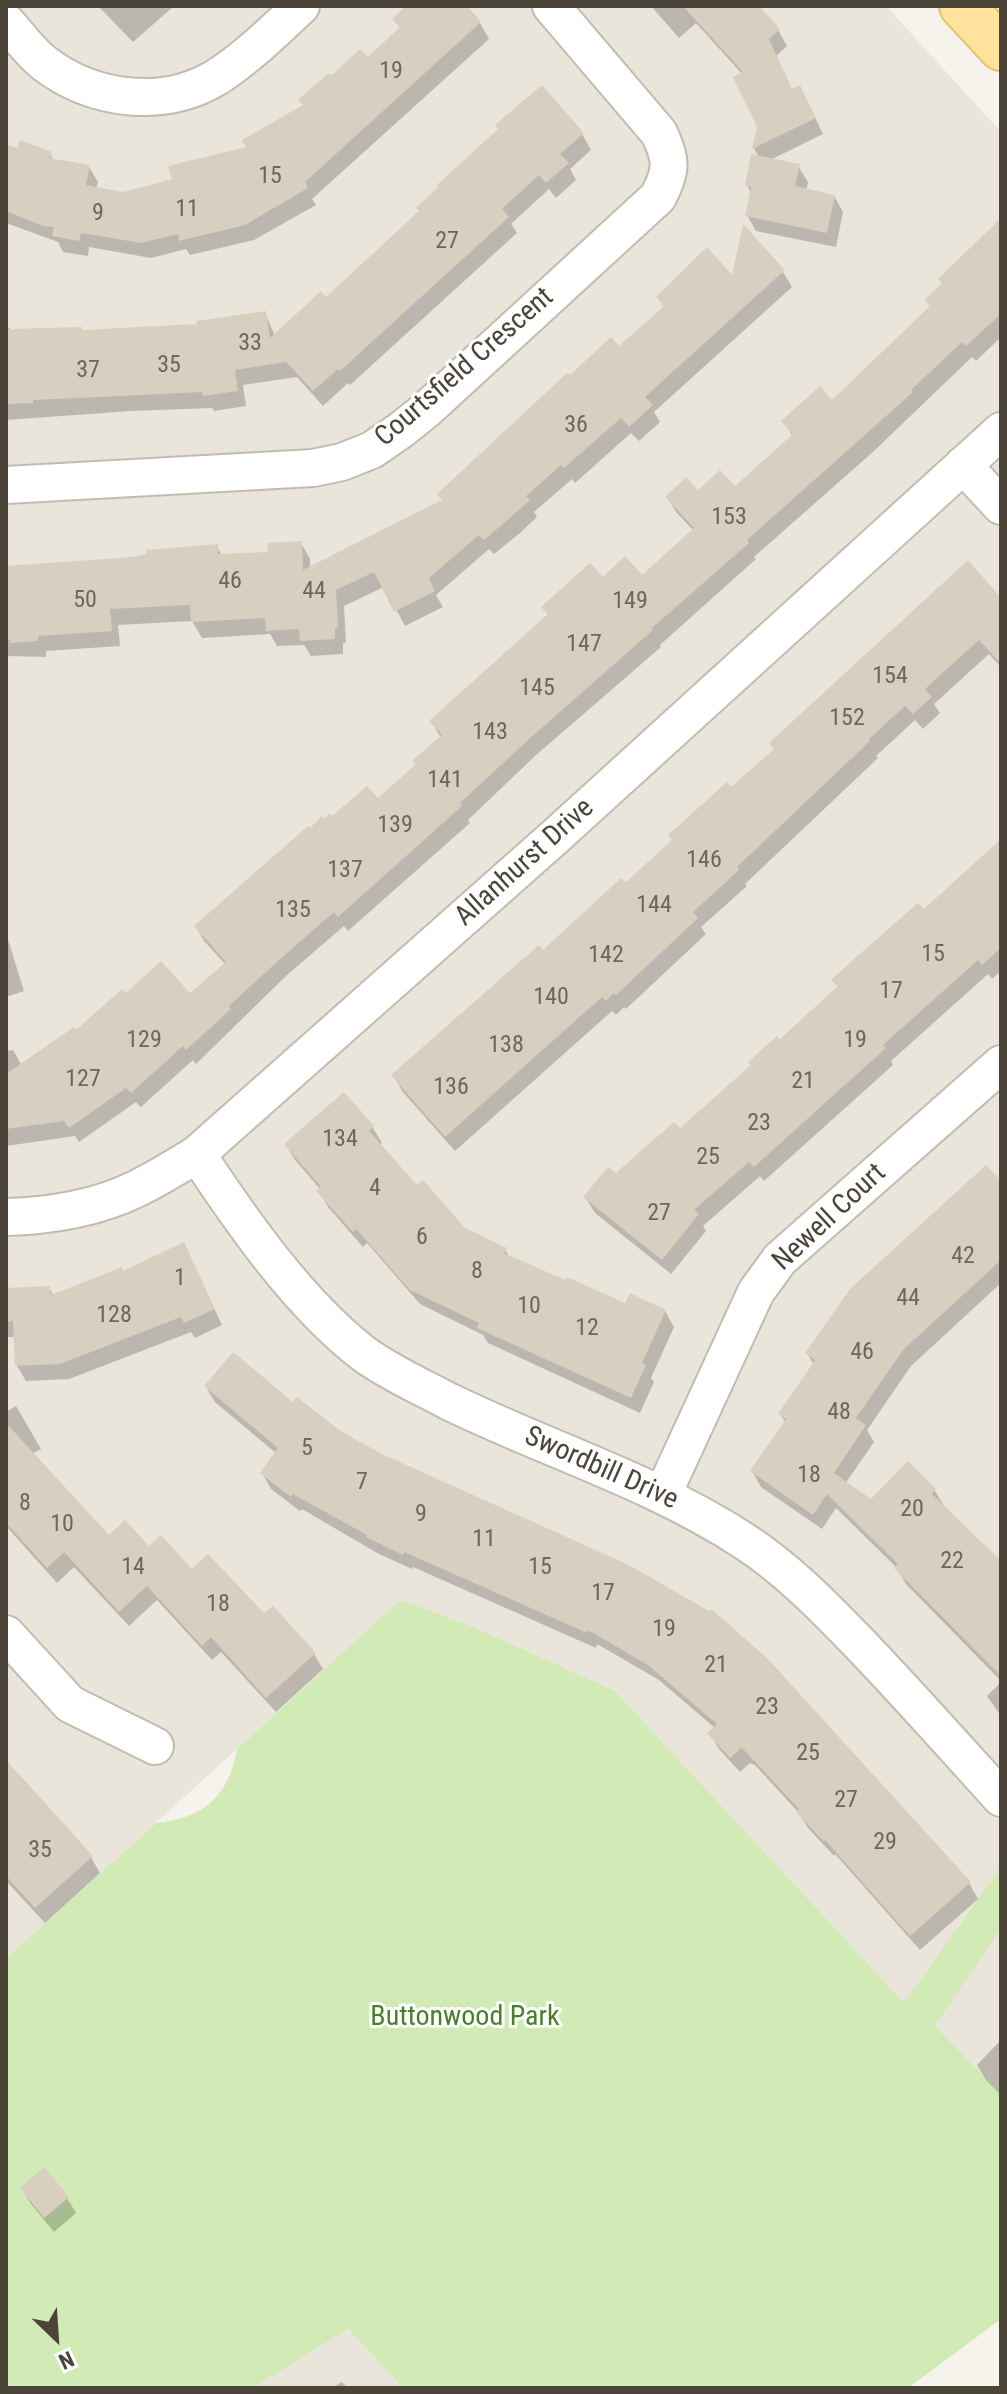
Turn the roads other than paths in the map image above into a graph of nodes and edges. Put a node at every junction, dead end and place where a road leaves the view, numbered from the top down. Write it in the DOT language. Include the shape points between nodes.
graph roads {
  1 [pos="301,6"];
  2 [pos="551,6"];
  3 [pos="962,6"];
  4 [pos="6,22"];
  5 [pos="1001,48"];
  6 [pos="1001,431"];
  7 [pos="963,465"];
  8 [pos="6,485"];
  9 [pos="1001,506"];
  10 [pos="996,1077"];
  11 [pos="197,1154"];
  12 [pos="6,1217"];
  13 [pos="663,1494"];
  14 [pos="6,1634"];
  15 [pos="155,1746"];
  16 [pos="1001,1798"];
  1 -- 4 [label="street" via="214,79 150,96 121,96 72,81 42,61"];
  2 -- 8 [label="street, Courtsfield Crescent" via="659,133 669,155 669,177 658,197 426,410 372,450 313,468"];
  3 -- 5 [label="main road"];
  6 -- 7 [label="street, Allanhurst Drive"];
  7 -- 9 [label="street"];
  7 -- 11 [label="street, Allanhurst Drive"];
  10 -- 13 [label="street, Newell Court" via="780,1259 756,1292"];
  11 -- 12 [label="street, Allanhurst Drive" via="136,1190 80,1208"];
  11 -- 13 [label="street, Swordbill Drive" via="271,1256 364,1354 473,1413"];
  13 -- 16 [label="street, Swordbill Drive" via="742,1539 789,1574"];
  14 -- 15 [label="street" via="70,1704"];
}
